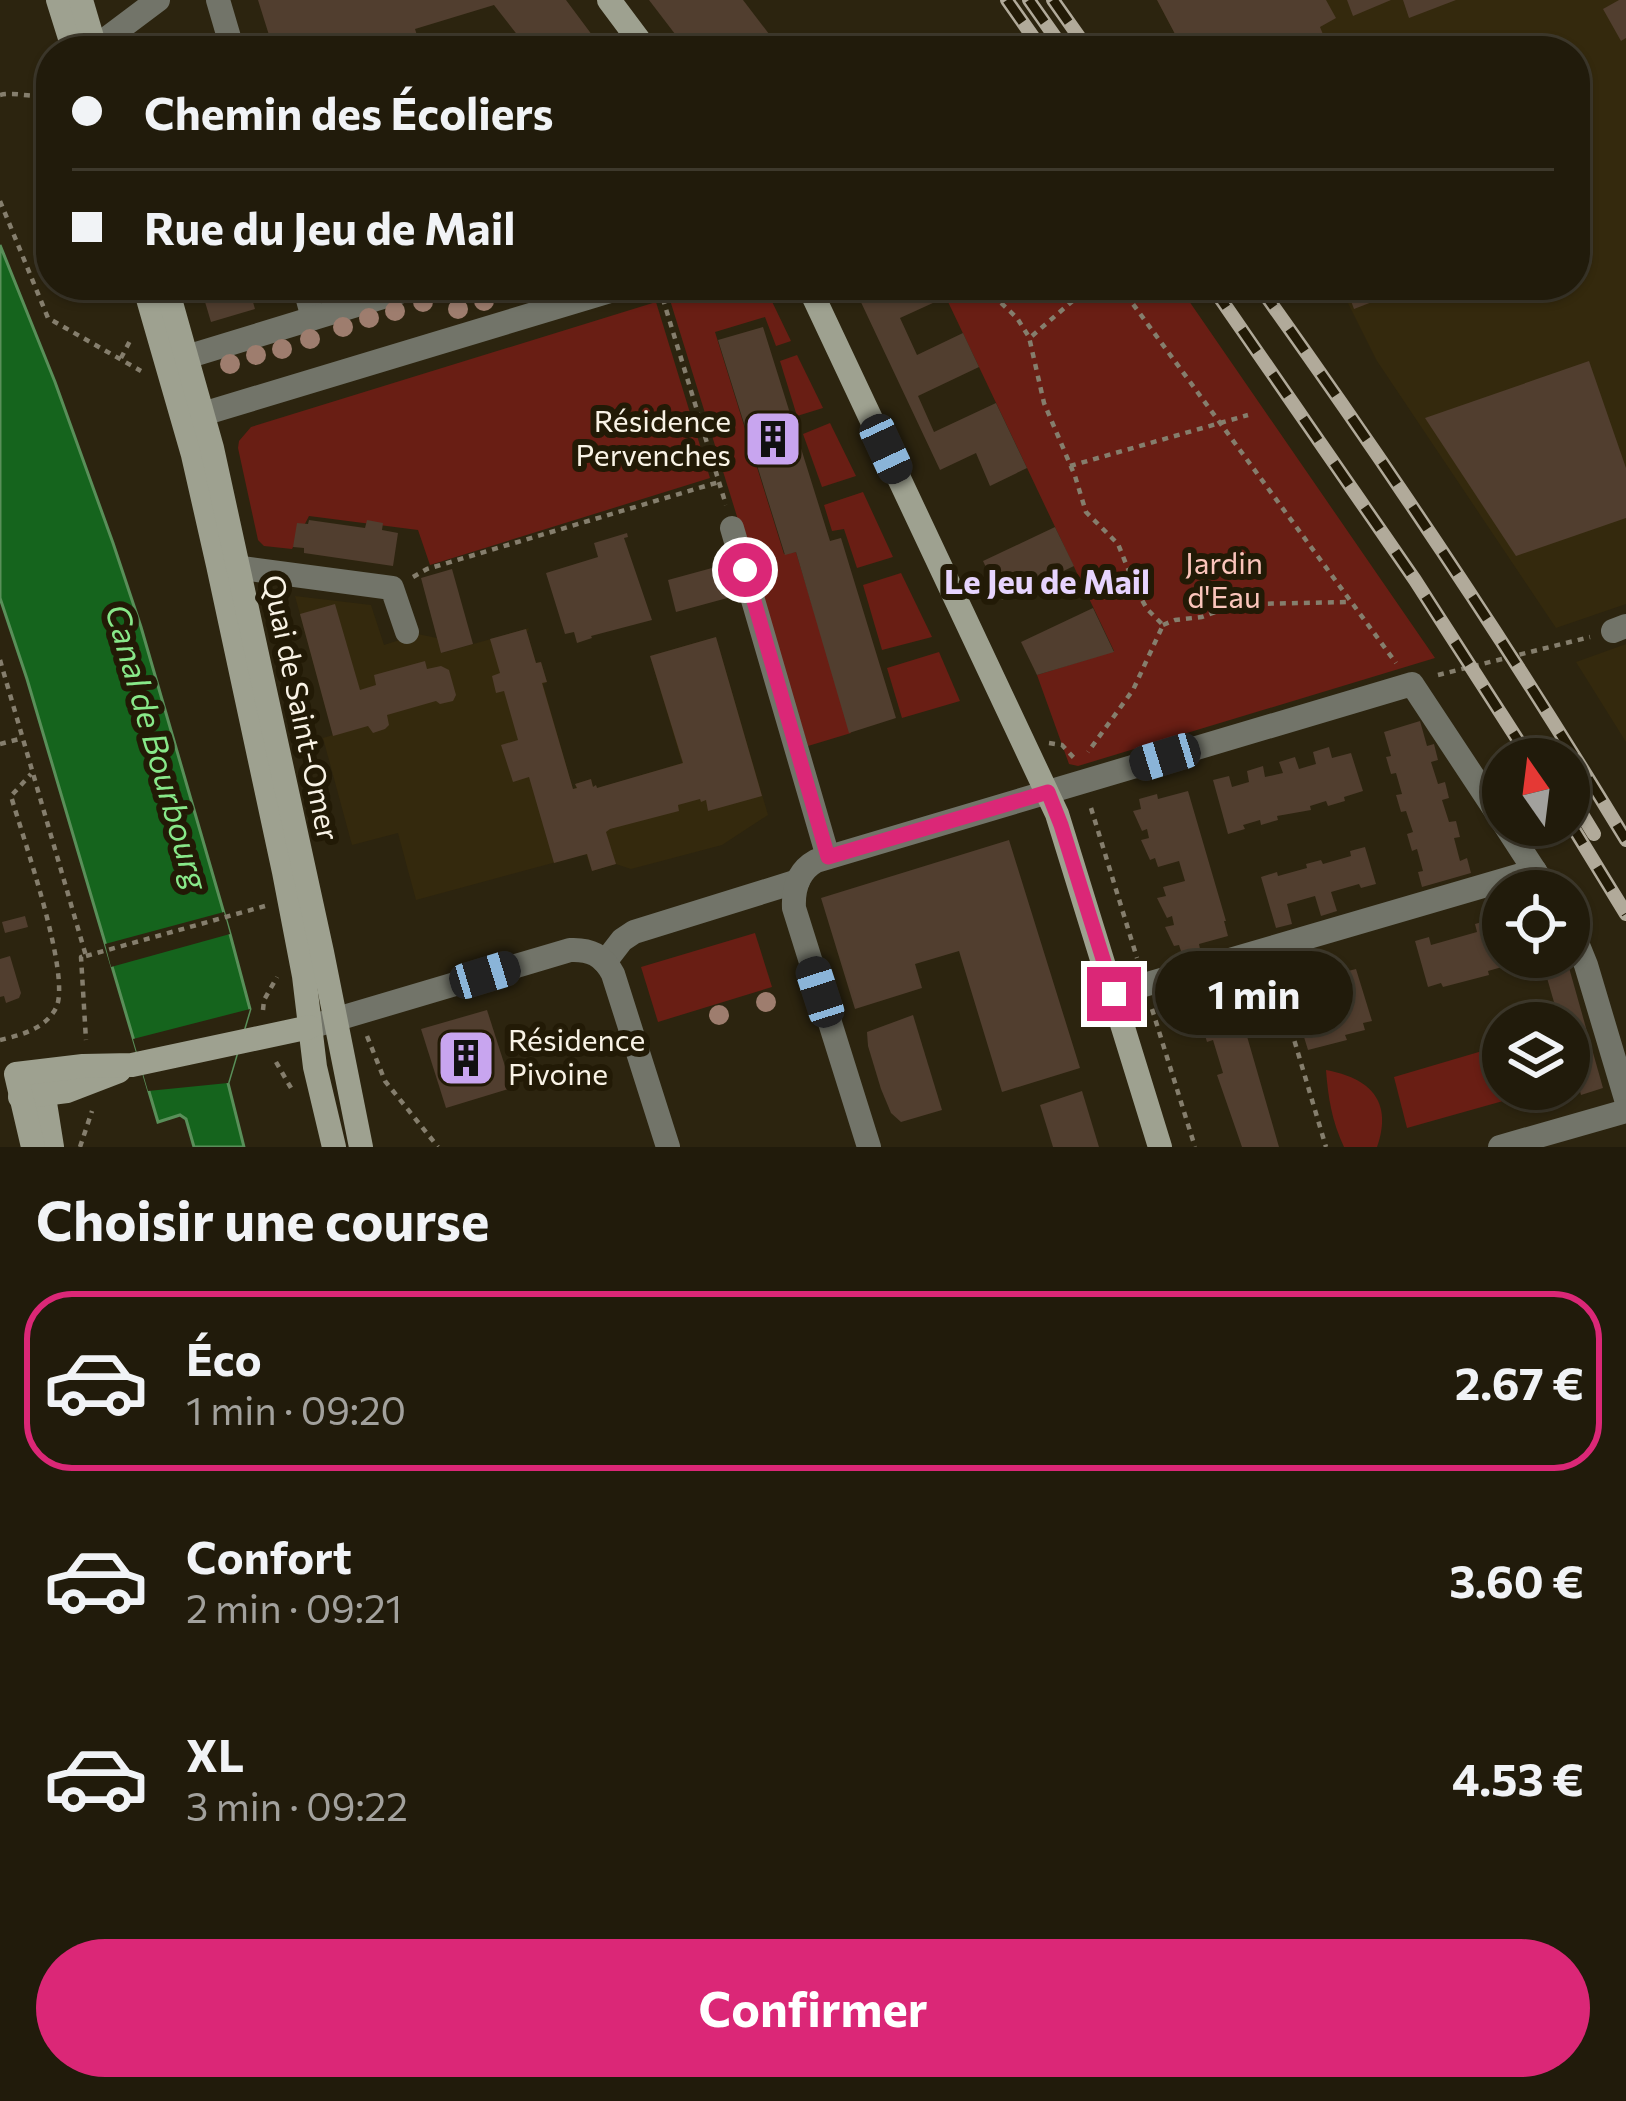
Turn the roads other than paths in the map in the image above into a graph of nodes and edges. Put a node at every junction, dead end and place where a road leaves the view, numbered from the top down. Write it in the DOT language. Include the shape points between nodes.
graph roads {
  1 [pos="58,0"];
  2 [pos="82,0"];
  3 [pos="158,0"];
  4 [pos="218,0"];
  5 [pos="609,0"];
  6 [pos="80,36"];
  7 [pos="87,36"];
  8 [pos="108,36"];
  9 [pos="229,36"];
  10 [pos="636,36"];
  11 [pos="151,300"];
  12 [pos="168,300"];
  13 [pos="309,300"];
  14 [pos="373,300"];
  15 [pos="611,300"];
  16 [pos="815,300"];
  17 [pos="314,318"];
  18 [pos="177,360"];
  19 [pos="194,417"];
  20 [pos="732,528"];
  21 [pos="228,566"];
  22 [pos="406,632"];
  23 [pos="1482,790"];
  24 [pos="1048,792"];
  25 [pos="828,857"];
  26 [pos="798,881"];
  27 [pos="1482,896"];
  28 [pos="605,962"];
  29 [pos="1590,978"];
  30 [pos="1114,994"];
  31 [pos="334,1020"];
  32 [pos="20,1085"];
  33 [pos="1626,1099"];
  34 [pos="1626,1111"];
  35 [pos="33,1147"];
  36 [pos="52,1147"];
  37 [pos="334,1147"];
  38 [pos="361,1147"];
  39 [pos="668,1147"];
  40 [pos="869,1147"];
  41 [pos="1160,1147"];
  42 [pos="1500,1147"];
  1 -- 6 [label="street"];
  2 -- 7 [label="street"];
  3 -- 8 [label="street"];
  4 -- 9 [label="street"];
  5 -- 10 [label="street"];
  11 -- 18 [label="street, Quai de Saint-Omer"];
  12 -- 18 [label="street, Quai de Saint-Omer"];
  13 -- 17 [label="street"];
  14 -- 17 [label="street"];
  15 -- 19 [label="street"];
  16 -- 24 [label="street"];
  17 -- 18 [label="street"];
  18 -- 19 [label="street, Quai de Saint-Omer"];
  19 -- 21 [label="street, Quai de Saint-Omer"];
  20 -- 25 [label="street"];
  21 -- 22 [label="street" via="392,588"];
  21 -- 31 [label="street, Quai de Saint-Omer"];
  23 -- 24 [label="street" via="1412,683"];
  24 -- 25 [label="street"];
  24 -- 30 [label="street"];
  25 -- 26 [label="street"];
  26 -- 28 [label="street" via="634,932"];
  26 -- 40 [label="street" via="796,915"];
  27 -- 30 [label="street"];
  28 -- 31 [label="street" via="570,950"];
  28 -- 39 [label="street"];
  29 -- 33 [label="street"];
  30 -- 41 [label="street"];
  31 -- 32 [label="street" via="132,1065 82,1087"];
  31 -- 37 [label="street, Quai de Saint-Omer" via="317,1076"];
  31 -- 38 [label="street, Quai de Saint-Omer"];
  32 -- 35 [label="street"];
  32 -- 36 [label="street"];
  34 -- 42 [label="street"];
}
